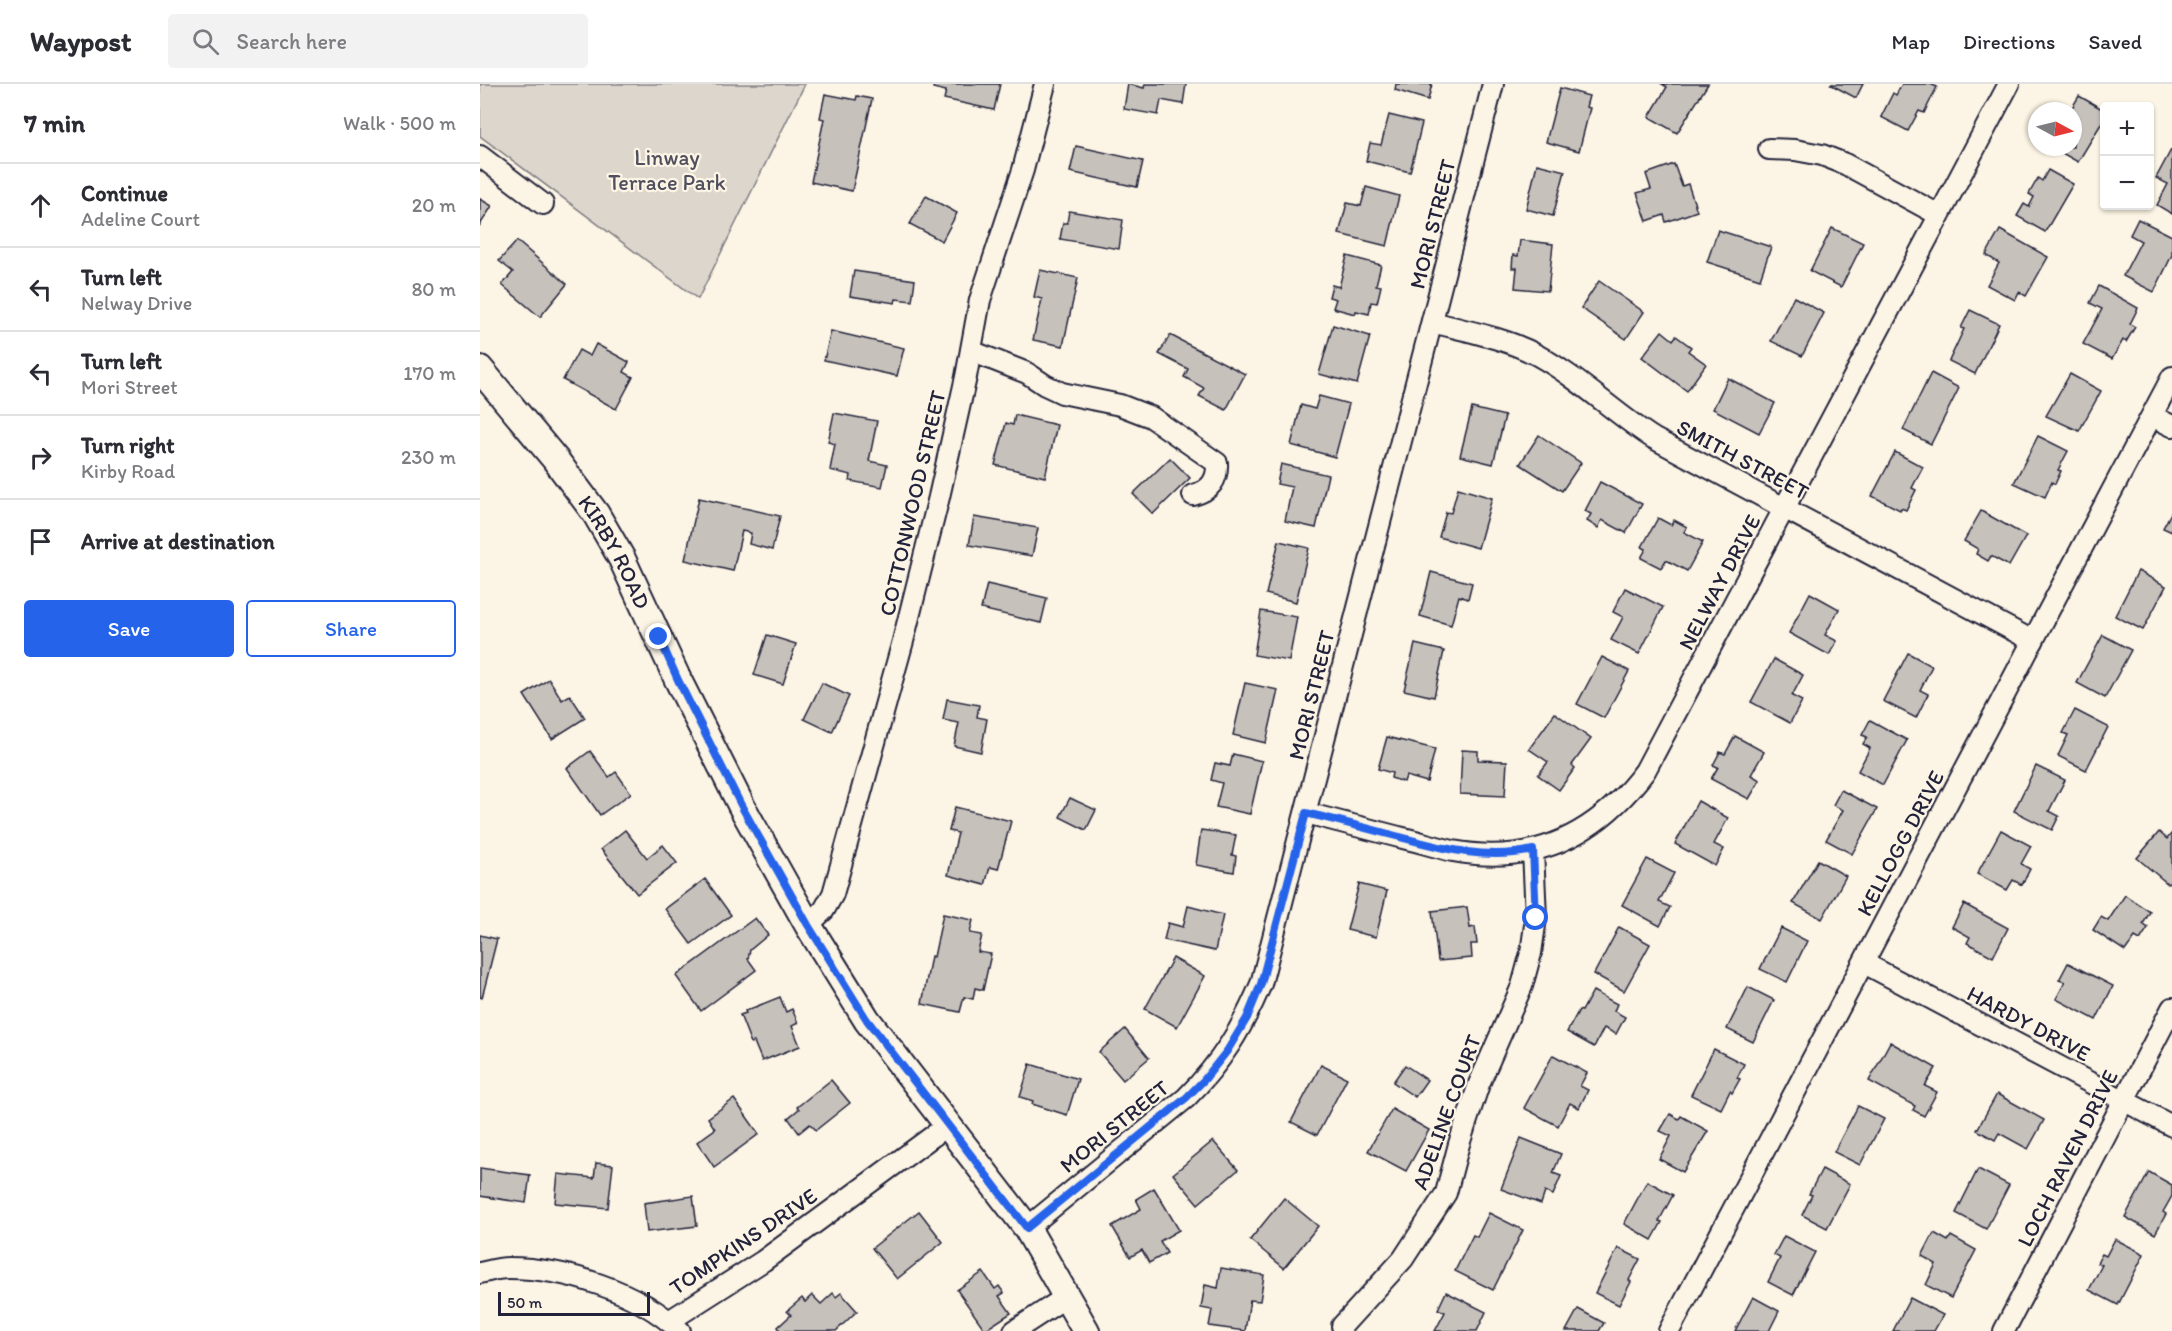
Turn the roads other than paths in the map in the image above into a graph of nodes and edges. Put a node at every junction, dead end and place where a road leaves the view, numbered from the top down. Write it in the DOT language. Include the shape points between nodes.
graph roads {
  1 [pos="1045,84"];
  2 [pos="1493,84"];
  3 [pos="2009,84"];
  4 [pos="1769,149"];
  5 [pos="480,156"];
  6 [pos="543,204"];
  7 [pos="1940,215"];
  8 [pos="1432,322"];
  9 [pos="971,351"];
  10 [pos="480,369"];
  11 [pos="2172,378"];
  12 [pos="2152,416"];
  13 [pos="2172,426"];
  14 [pos="1193,495"];
  15 [pos="1784,509"];
  16 [pos="2033,641"];
  17 [pos="1306,813"];
  18 [pos="1533,850"];
  19 [pos="808,925"];
  20 [pos="1864,963"];
  21 [pos="2172,1008"];
  22 [pos="2124,1100"];
  23 [pos="948,1125"];
  24 [pos="2172,1126"];
  25 [pos="1027,1228"];
  26 [pos="480,1273"];
  27 [pos="1066,1297"];
  28 [pos="674,1326"];
  29 [pos="1342,1326"];
  30 [pos="1014,1331"];
  31 [pos="1086,1331"];
  32 [pos="1669,1331"];
  33 [pos="2004,1331"];
  1 -- 9 [label="street, COTTONWOOD STREET" via="1023,170 980,300"];
  2 -- 8 [label="street, MORI STREET"];
  3 -- 7 [label="street, NELWAY DRIVE"];
  4 -- 7 [label="street" via="1822,155"];
  5 -- 6 [label="street"];
  7 -- 15 [label="street, NELWAY DRIVE"];
  8 -- 15 [label="street, SMITH STREET" via="1497,339 1535,354 1653,438"];
  8 -- 17 [label="street, MORI STREET"];
  9 -- 14 [label="street" via="1028,373 1062,393 1120,405 1151,417 1217,463 1215,481 1204,492"];
  9 -- 19 [label="street, COTTONWOOD STREET" via="906,630 833,894 824,910"];
  10 -- 19 [label="main road, KIRBY ROAD" via="596,514 622,559 742,807"];
  11 -- 12 [label="street, KELLOGG DRIVE"];
  12 -- 13 [label="street"];
  12 -- 16 [label="street, KELLOGG DRIVE"];
  15 -- 16 [label="street, SMITH STREET"];
  15 -- 18 [label="street, NELWAY DRIVE" via="1645,771 1628,795 1582,831"];
  16 -- 20 [label="street, KELLOGG DRIVE"];
  17 -- 18 [label="street, NELWAY DRIVE" via="1454,851 1486,855"];
  17 -- 25 [label="street, MORI STREET" via="1261,984 1227,1051 1186,1098"];
  18 -- 29 [label="street, ADELINE COURT" via="1536,918 1531,953 1522,986 1479,1084 1446,1193 1403,1259"];
  19 -- 23 [label="main road, KIRBY ROAD" via="867,1020"];
  20 -- 22 [label="street, HARDY DRIVE"];
  20 -- 32 [label="street, KELLOGG DRIVE"];
  21 -- 22 [label="street, LOCH RAVEN DRIVE"];
  22 -- 24 [label="street, HARDY DRIVE"];
  22 -- 33 [label="street, LOCH RAVEN DRIVE"];
  23 -- 25 [label="main road, KIRBY ROAD"];
  23 -- 28 [label="street, TOMPKINS DRIVE"];
  25 -- 27 [label="main road, KIRBY ROAD"];
  26 -- 28 [label="street, TOMPKINS DRIVE" via="505,1268 570,1276 641,1302"];
  27 -- 30 [label="street"];
  27 -- 31 [label="main road, KIRBY ROAD"];
}
